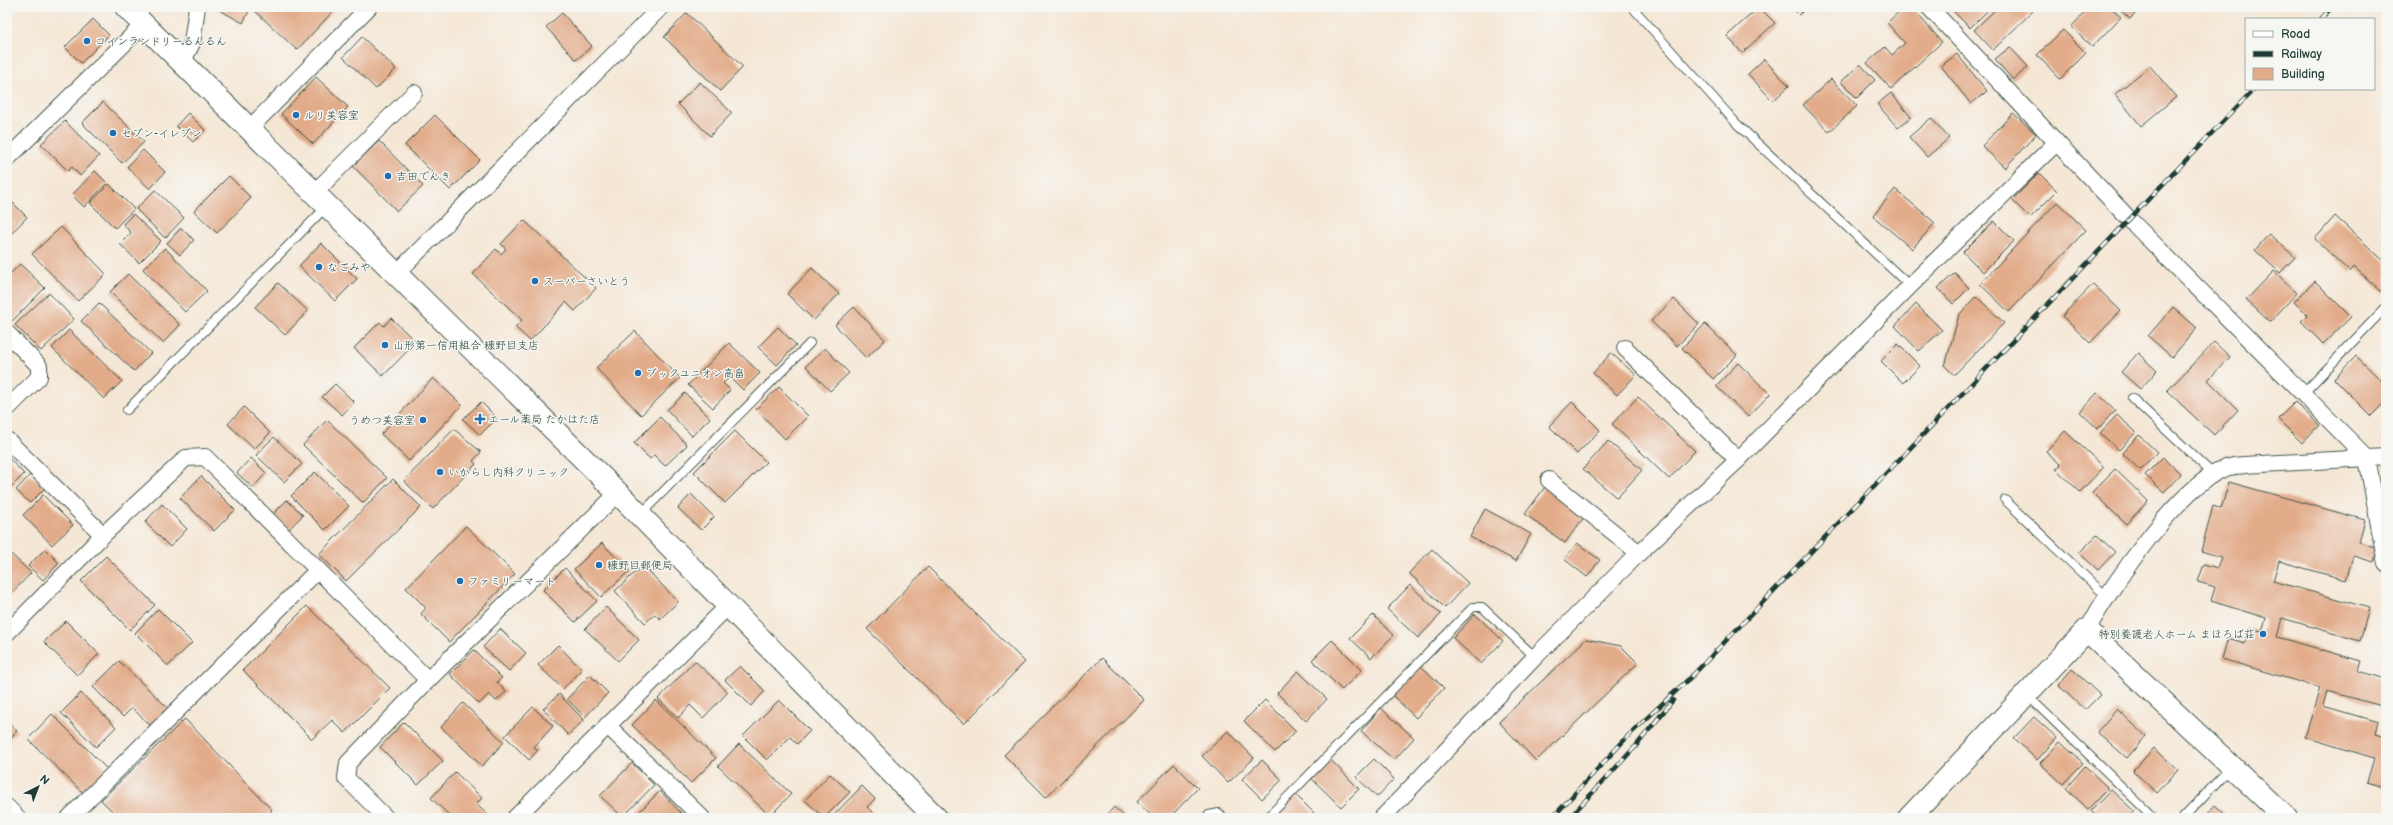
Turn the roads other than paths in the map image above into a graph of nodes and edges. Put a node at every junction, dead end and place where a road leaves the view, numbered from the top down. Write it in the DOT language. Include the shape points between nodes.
graph roads {
  1 [pos="126,7"];
  2 [pos="197,7"];
  3 [pos="369,7"];
  4 [pos="661,7"];
  5 [pos="1632,7"];
  6 [pos="1929,7"];
  7 [pos="144,24"];
  8 [pos="183,61"];
  9 [pos="414,93"];
  10 [pos="250,128"];
  11 [pos="2056,143"];
  12 [pos="7,160"];
  13 [pos="321,198"];
  14 [pos="397,273"];
  15 [pos="1910,286"];
  16 [pos="2386,307"];
  17 [pos="7,333"];
  18 [pos="810,343"];
  19 [pos="1624,348"];
  20 [pos="2303,394"];
  21 [pos="2132,398"];
  22 [pos="7,409"];
  23 [pos="126,410"];
  24 [pos="7,440"];
  25 [pos="2386,457"];
  26 [pos="2367,458"];
  27 [pos="1738,460"];
  28 [pos="2213,474"];
  29 [pos="1549,480"];
  30 [pos="618,493"];
  31 [pos="2005,500"];
  32 [pos="640,516"];
  33 [pos="103,535"];
  34 [pos="1639,553"];
  35 [pos="2386,564"];
  36 [pos="317,571"];
  37 [pos="2106,596"];
  38 [pos="728,606"];
  39 [pos="2087,630"];
  40 [pos="7,633"];
  41 [pos="1535,657"];
  42 [pos="428,680"];
  43 [pos="2026,694"];
  44 [pos="608,725"];
  45 [pos="2231,766"];
  46 [pos="7,807"];
  47 [pos="18,818"];
  48 [pos="69,818"];
  49 [pos="386,818"];
  50 [pos="515,818"];
  51 [pos="702,818"];
  52 [pos="936,818"];
  53 [pos="1205,818"];
  54 [pos="1224,818"];
  55 [pos="1267,818"];
  56 [pos="1382,818"];
  57 [pos="1909,818"];
  58 [pos="2154,818"];
  59 [pos="2183,818"];
  60 [pos="2286,818"];
  1 -- 7 [label="street"];
  2 -- 8 [label="street" via="192,44"];
  3 -- 10 [label="street"];
  4 -- 14 [label="street"];
  5 -- 15 [label="lane" via="1737,124"];
  6 -- 11 [label="street"];
  7 -- 8 [label="street"];
  7 -- 12 [label="street"];
  8 -- 10 [label="street"];
  9 -- 13 [label="street"];
  10 -- 13 [label="street"];
  11 -- 15 [label="street"];
  11 -- 20 [label="street"];
  13 -- 14 [label="street"];
  13 -- 23 [label="lane"];
  14 -- 30 [label="street"];
  15 -- 27 [label="street"];
  16 -- 20 [label="lane"];
  17 -- 22 [label="street" via="39,366 39,378"];
  18 -- 32 [label="lane"];
  19 -- 27 [label="street"];
  20 -- 26 [label="street"];
  21 -- 28 [label="lane"];
  24 -- 33 [label="street"];
  25 -- 26 [label="street"];
  26 -- 28 [label="street" via="2244,466 2226,468"];
  26 -- 35 [label="street"];
  27 -- 34 [label="street"];
  28 -- 37 [label="street" via="2185,498 2139,551"];
  29 -- 34 [label="street"];
  30 -- 32 [label="street"];
  30 -- 42 [label="street"];
  31 -- 37 [label="lane"];
  32 -- 38 [label="street"];
  33 -- 36 [label="street" via="186,458 205,457"];
  33 -- 40 [label="street"];
  34 -- 41 [label="street"];
  36 -- 42 [label="street"];
  36 -- 48 [label="street"];
  37 -- 39 [label="street"];
  38 -- 44 [label="street"];
  38 -- 52 [label="street"];
  39 -- 43 [label="street"];
  39 -- 45 [label="street"];
  41 -- 55 [label="lane" via="1482,607 1473,607"];
  41 -- 56 [label="street"];
  42 -- 49 [label="street" via="348,763 346,778"];
  43 -- 57 [label="street"];
  43 -- 58 [label="lane"];
  44 -- 50 [label="street"];
  44 -- 51 [label="street"];
  45 -- 59 [label="lane"];
  45 -- 60 [label="street"];
  46 -- 47 [label="street"];
  53 -- 54 [label="lane" via="1218,813"];
}
